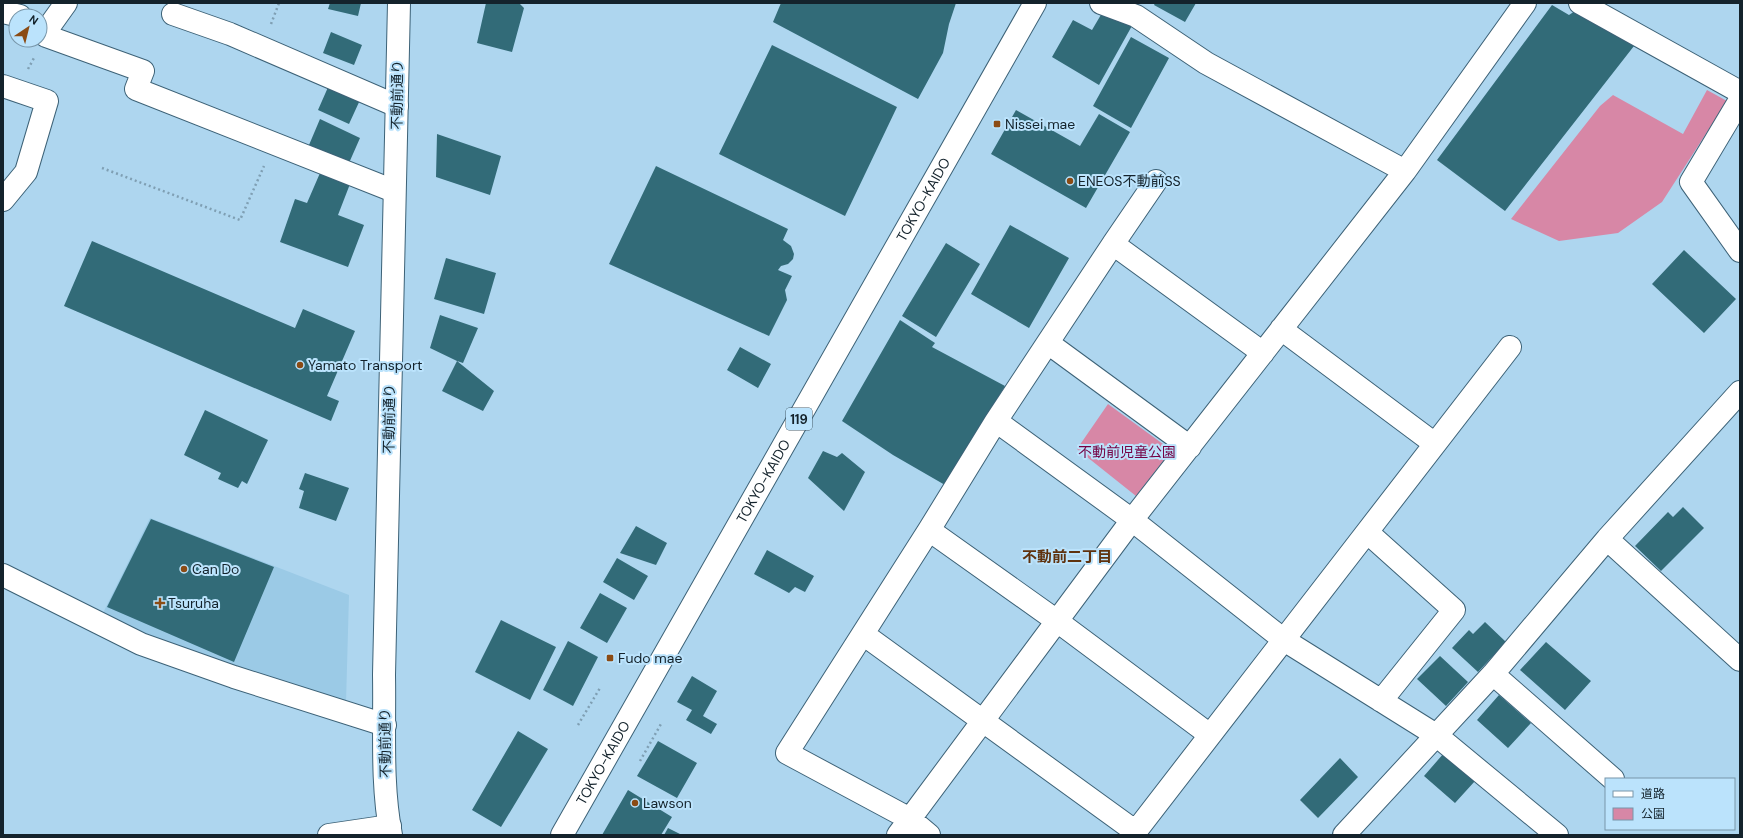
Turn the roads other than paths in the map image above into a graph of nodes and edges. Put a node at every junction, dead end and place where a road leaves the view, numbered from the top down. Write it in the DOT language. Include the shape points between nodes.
graph roads {
  1 [pos="66,3"];
  2 [pos="399,3"];
  3 [pos="1035,3"];
  4 [pos="1101,3"];
  5 [pos="1525,3"];
  6 [pos="1580,3"];
  7 [pos="173,14"];
  8 [pos="48,25"];
  9 [pos="48,28"];
  10 [pos="10,88"];
  11 [pos="1740,92"];
  12 [pos="1740,100"];
  13 [pos="397,106"];
  14 [pos="1405,171"];
  15 [pos="1156,181"];
  16 [pos="394,191"];
  17 [pos="3,200"];
  18 [pos="1113,244"];
  19 [pos="1740,250"];
  20 [pos="1281,329"];
  21 [pos="1048,343"];
  22 [pos="1510,347"];
  23 [pos="1263,353"];
  24 [pos="1740,392"];
  25 [pos="996,421"];
  26 [pos="1435,444"];
  27 [pos="1190,447"];
  28 [pos="1132,520"];
  29 [pos="929,530"];
  30 [pos="1368,532"];
  31 [pos="1607,539"];
  32 [pos="3,575"];
  33 [pos="1057,621"];
  34 [pos="864,634"];
  35 [pos="1284,640"];
  36 [pos="1740,660"];
  37 [pos="1492,674"];
  38 [pos="1381,701"];
  39 [pos="982,720"];
  40 [pos="385,725"];
  41 [pos="1210,735"];
  42 [pos="1436,735"];
  43 [pos="1612,778"];
  44 [pos="904,827"];
  45 [pos="390,830"];
  46 [pos="1135,833"];
  47 [pos="330,835"];
  48 [pos="562,835"];
  49 [pos="929,835"];
  50 [pos="1344,835"];
  51 [pos="1557,835"];
  1 -- 8 [label="main road"];
  2 -- 13 [label="main road, 不動前通り"];
  3 -- 48 [label="main road, TOKYO-KAIDO / 119"];
  4 -- 14 [label="main road" via="1136,16 1206,63"];
  5 -- 14 [label="main road"];
  6 -- 11 [label="main road"];
  7 -- 13 [label="main road" via="244,39"];
  9 -- 16 [label="main road" via="143,71 136,89"];
  10 -- 17 [label="main road" via="47,101 26,172"];
  12 -- 19 [label="main road" via="1691,182"];
  13 -- 16 [label="main road, 不動前通り"];
  14 -- 20 [label="main road"];
  15 -- 18 [label="main road"];
  16 -- 40 [label="main road, 不動前通り"];
  18 -- 21 [label="main road"];
  18 -- 23 [label="main road"];
  20 -- 23 [label="main road"];
  20 -- 26 [label="main road"];
  21 -- 25 [label="main road"];
  21 -- 27 [label="main road"];
  22 -- 26 [label="main road"];
  23 -- 27 [label="main road"];
  24 -- 31 [label="main road"];
  25 -- 28 [label="main road"];
  25 -- 29 [label="main road"];
  26 -- 30 [label="main road"];
  27 -- 28 [label="main road"];
  28 -- 33 [label="main road"];
  28 -- 35 [label="main road"];
  29 -- 33 [label="main road"];
  29 -- 34 [label="main road"];
  30 -- 35 [label="main road"];
  30 -- 38 [label="main road" via="1454,610"];
  31 -- 36 [label="main road"];
  31 -- 37 [label="main road"];
  32 -- 40 [label="main road" via="141,644 234,677"];
  33 -- 39 [label="main road"];
  33 -- 41 [label="main road"];
  34 -- 39 [label="main road"];
  34 -- 44 [label="main road" via="787,753"];
  35 -- 38 [label="main road"];
  35 -- 41 [label="main road"];
  37 -- 42 [label="main road"];
  37 -- 43 [label="main road"];
  38 -- 42 [label="main road"];
  39 -- 44 [label="main road"];
  39 -- 46 [label="main road"];
  40 -- 45 [label="main road, 不動前通り" via="385,777"];
  41 -- 46 [label="main road"];
  42 -- 50 [label="main road"];
  42 -- 51 [label="main road"];
  44 -- 49 [label="main road"];
  45 -- 47 [label="main road"];
}
